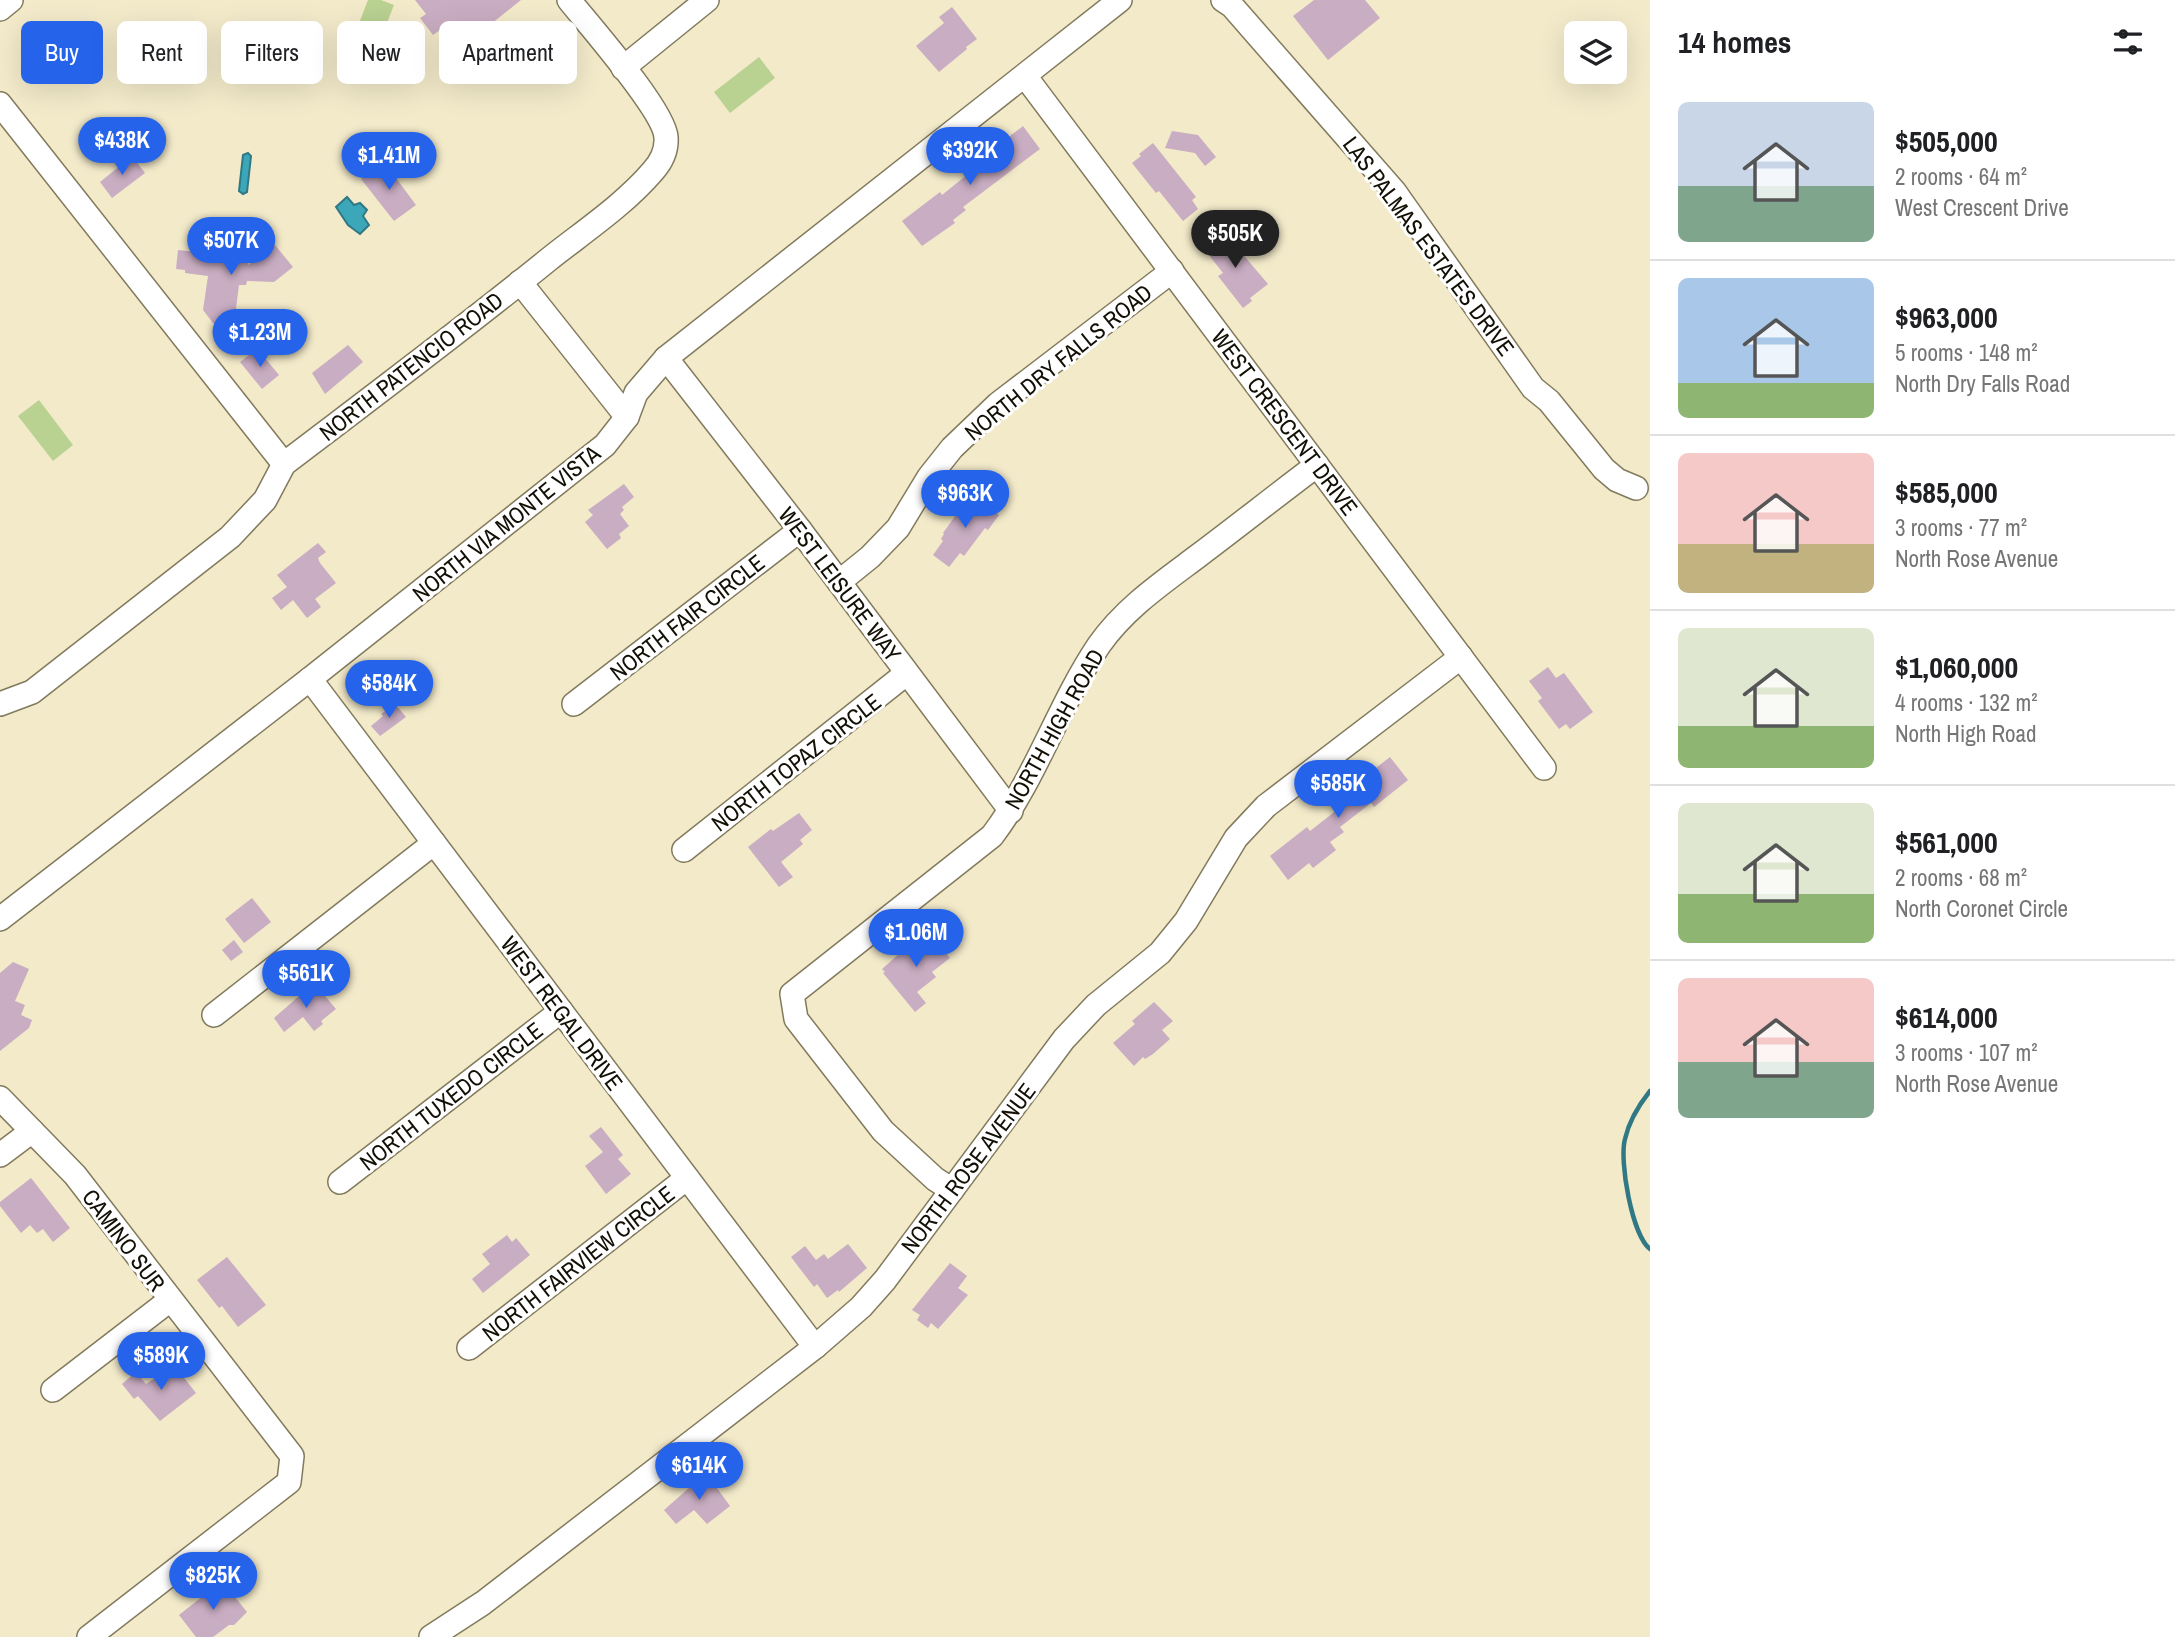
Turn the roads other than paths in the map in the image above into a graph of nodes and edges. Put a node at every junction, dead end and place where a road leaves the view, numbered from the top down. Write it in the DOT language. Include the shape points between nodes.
graph roads {
  1 [pos="11,0"];
  2 [pos="569,0"];
  3 [pos="707,0"];
  4 [pos="1119,0"];
  5 [pos="1223,0"];
  6 [pos="0,9"];
  7 [pos="623,68"];
  8 [pos="1025,76"];
  9 [pos="0,104"];
  10 [pos="1172,271"];
  11 [pos="520,282"];
  12 [pos="666,358"];
  13 [pos="627,416"];
  14 [pos="284,464"];
  15 [pos="1317,465"];
  16 [pos="1636,488"];
  17 [pos="800,530"];
  18 [pos="839,582"];
  19 [pos="1461,657"];
  20 [pos="907,673"];
  21 [pos="310,678"];
  22 [pos="0,704"];
  23 [pos="574,704"];
  24 [pos="1544,768"];
  25 [pos="1011,811"];
  26 [pos="434,843"];
  27 [pos="684,850"];
  28 [pos="0,919"];
  29 [pos="561,1011"];
  30 [pos="215,1015"];
  31 [pos="0,1098"];
  32 [pos="32,1130"];
  33 [pos="0,1155"];
  34 [pos="687,1178"];
  35 [pos="340,1182"];
  36 [pos="952,1189"];
  37 [pos="170,1300"];
  38 [pos="815,1347"];
  39 [pos="469,1348"];
  40 [pos="52,1390"];
  41 [pos="89,1637"];
  42 [pos="431,1637"];
  1 -- 6 [label="street"];
  2 -- 7 [label="street, NORTH PATENCIO ROAD"];
  3 -- 7 [label="street"];
  4 -- 8 [label="street, NORTH VIA MONTE VISTA"];
  5 -- 16 [label="street, LAS PALMAS ESTATES DRIVE" via="1394,191 1534,387 1604,469"];
  7 -- 11 [label="street, NORTH PATENCIO ROAD" via="660,118 666,136 664,153 636,189"];
  8 -- 10 [label="street, WEST CRESCENT DRIVE"];
  8 -- 12 [label="street, NORTH VIA MONTE VISTA"];
  9 -- 14 [label="street"];
  10 -- 15 [label="street, WEST CRESCENT DRIVE"];
  10 -- 18 [label="street, NORTH DRY FALLS ROAD" via="998,404 952,448 898,528"];
  11 -- 13 [label="street"];
  11 -- 14 [label="street, NORTH PATENCIO ROAD"];
  12 -- 13 [label="street, NORTH VIA MONTE VISTA" via="636,393"];
  12 -- 17 [label="street, WEST LEISURE WAY"];
  13 -- 21 [label="street, NORTH VIA MONTE VISTA" via="605,445"];
  14 -- 22 [label="street, NORTH PATENCIO ROAD" via="265,500 230,537 32,692"];
  15 -- 19 [label="street, WEST CRESCENT DRIVE"];
  15 -- 25 [label="street, NORTH HIGH ROAD" via="1122,617 1081,674"];
  17 -- 18 [label="street, WEST LEISURE WAY"];
  17 -- 23 [label="street, NORTH FAIR CIRCLE"];
  18 -- 20 [label="street, WEST LEISURE WAY"];
  19 -- 24 [label="street, WEST CRESCENT DRIVE"];
  19 -- 36 [label="street, NORTH ROSE AVENUE" via="1266,806 1236,838 1186,921 1160,953 1096,1005 1064,1039"];
  20 -- 25 [label="street, WEST LEISURE WAY"];
  20 -- 27 [label="street, NORTH TOPAZ CIRCLE"];
  21 -- 26 [label="street, WEST REGAL DRIVE"];
  21 -- 28 [label="street, NORTH VIA MONTE VISTA"];
  25 -- 36 [label="street, NORTH HIGH ROAD" via="992,836 792,994 796,1019 883,1131"];
  26 -- 29 [label="street, WEST REGAL DRIVE"];
  26 -- 30 [label="street"];
  29 -- 34 [label="street, WEST REGAL DRIVE"];
  29 -- 35 [label="street, NORTH TUXEDO CIRCLE"];
  31 -- 32 [label="street, CAMINO SUR"];
  32 -- 33 [label="street"];
  32 -- 37 [label="street, CAMINO SUR" via="75,1175"];
  34 -- 38 [label="street, WEST REGAL DRIVE"];
  34 -- 39 [label="street, NORTH FAIRVIEW CIRCLE"];
  36 -- 38 [label="street, NORTH ROSE AVENUE" via="877,1289"];
  37 -- 40 [label="street"];
  37 -- 41 [label="street, CAMINO SUR" via="292,1456 289,1482"];
  38 -- 42 [label="street, NORTH ROSE AVENUE" via="494,1595"];
}
